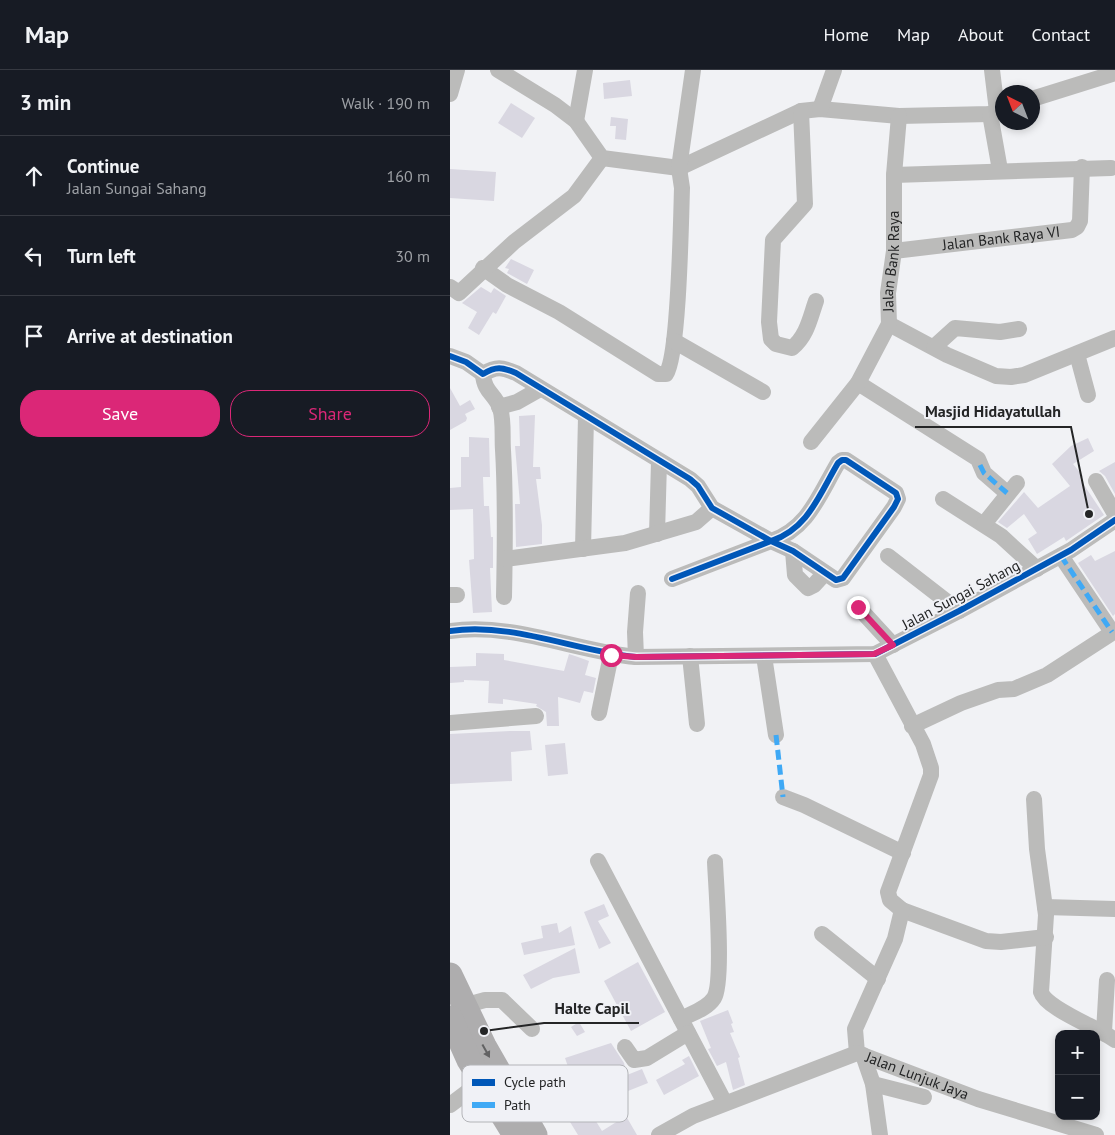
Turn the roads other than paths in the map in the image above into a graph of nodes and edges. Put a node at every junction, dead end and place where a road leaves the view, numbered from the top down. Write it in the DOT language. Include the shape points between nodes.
graph roads {
  1 [pos="457,70"];
  2 [pos="498,70"];
  3 [pos="585,70"];
  4 [pos="693,70"];
  5 [pos="834,70"];
  6 [pos="992,70"];
  7 [pos="1115,73"];
  8 [pos="450,94"];
  9 [pos="995,95"];
  10 [pos="1040,96"];
  11 [pos="820,109"];
  12 [pos="801,110"];
  13 [pos="995,111"];
  14 [pos="899,116"];
  15 [pos="576,121"];
  16 [pos="998,130"];
  17 [pos="602,158"];
  18 [pos="1082,167"];
  19 [pos="679,168"];
  20 [pos="1111,168"];
  21 [pos="1000,170"];
  22 [pos="894,175"];
  23 [pos="894,250"];
  24 [pos="484,268"];
  25 [pos="450,287"];
  26 [pos="816,301"];
  27 [pos="888,324"];
  28 [pos="1019,329"];
  29 [pos="1115,338"];
  30 [pos="674,341"];
  31 [pos="934,347"];
  32 [pos="1077,354"];
  33 [pos="450,356"];
  34 [pos="483,374"];
  35 [pos="858,382"];
  36 [pos="540,389"];
  37 [pos="763,392"];
  38 [pos="1088,395"];
  39 [pos="499,407"];
  40 [pos="586,416"];
  41 [pos="811,442"];
  42 [pos="659,462"];
  43 [pos="1096,481"];
  44 [pos="943,499"];
  45 [pos="712,508"];
  46 [pos="1115,514"];
  47 [pos="1115,520"];
  48 [pos="984,524"];
  49 [pos="657,534"];
  50 [pos="771,541"];
  51 [pos="583,549"];
  52 [pos="793,551"];
  53 [pos="888,556"];
  54 [pos="1061,556"];
  55 [pos="505,559"];
  56 [pos="1037,569"];
  57 [pos="825,573"];
  58 [pos="672,579"];
  59 [pos="638,593"];
  60 [pos="504,597"];
  61 [pos="858,607"];
  62 [pos="959,611"];
  63 [pos="450,631"];
  64 [pos="1114,632"];
  65 [pos="893,645"];
  66 [pos="874,654"];
  67 [pos="611,655"];
  68 [pos="690,656"];
  69 [pos="764,656"];
  70 [pos="636,657"];
  71 [pos="599,713"];
  72 [pos="536,716"];
  73 [pos="450,723"];
  74 [pos="697,724"];
  75 [pos="912,726"];
  76 [pos="776,735"];
  77 [pos="783,798"];
  78 [pos="1034,799"];
  79 [pos="903,853"];
  80 [pos="598,861"];
  81 [pos="715,862"];
  82 [pos="1045,907"];
  83 [pos="1115,909"];
  84 [pos="902,910"];
  85 [pos="822,934"];
  86 [pos="1046,937"];
  87 [pos="450,975"];
  88 [pos="878,979"];
  89 [pos="1107,980"];
  90 [pos="456,1012"];
  91 [pos="685,1026"];
  92 [pos="532,1030"];
  93 [pos="1109,1036"];
  94 [pos="625,1047"];
  95 [pos="457,1052"];
  96 [pos="860,1054"];
  97 [pos="468,1065"];
  98 [pos="487,1065"];
  99 [pos="873,1084"];
  100 [pos="462,1096"];
  101 [pos="924,1097"];
  102 [pos="726,1103"];
  103 [pos="450,1105"];
  104 [pos="518,1122"];
  105 [pos="521,1122"];
  106 [pos="529,1135"];
  107 [pos="659,1135"];
  108 [pos="880,1135"];
  109 [pos="1096,1135"];
  1 -- 8 [label="street"];
  2 -- 15 [label="street"];
  3 -- 15 [label="street"];
  4 -- 19 [label="street"];
  5 -- 11 [label="street"];
  6 -- 9 [label="street"];
  7 -- 10 [label="street"];
  11 -- 12 [label="street"];
  11 -- 14 [label="street"];
  12 -- 19 [label="street"];
  12 -- 26 [label="street" via="805,204 774,240 769,322 771,338 776,344 792,348 799,343 805,335"];
  13 -- 14 [label="street"];
  14 -- 22 [label="street, Jalan Bank Raya"];
  15 -- 17 [label="street"];
  16 -- 21 [label="street"];
  17 -- 19 [label="street"];
  17 -- 24 [label="street" via="574,196"];
  18 -- 20 [label="street"];
  18 -- 21 [label="street"];
  18 -- 23 [label="street, Jalan Bank Raya VI" via="1080,221 1072,230"];
  19 -- 30 [label="street" via="682,188"];
  21 -- 22 [label="street"];
  22 -- 23 [label="street, Jalan Bank Raya"];
  23 -- 27 [label="street, Jalan Bank Raya" via="888,293"];
  24 -- 25 [label="street" via="459,292"];
  24 -- 30 [label="street" via="507,285 559,312 663,376 670,369"];
  27 -- 31 [label="street"];
  27 -- 35 [label="street, Jalan Bank Raya"];
  28 -- 31 [label="street" via="1000,332 955,328"];
  29 -- 32 [label="street"];
  30 -- 37 [label="street"];
  31 -- 32 [label="street" via="996,376 1011,377"];
  32 -- 38 [label="street"];
  33 -- 34 [label="street"];
  34 -- 36 [label="street" via="494,367 505,368"];
  34 -- 39 [label="street" via="488,393"];
  35 -- 41 [label="street, Jalan Bank Raya"];
  35 -- 48 [label="street" via="978,459 984,473 1012,488"];
  36 -- 39 [label="street" via="517,402"];
  36 -- 40 [label="street"];
  39 -- 55 [label="street" via="506,497"];
  40 -- 42 [label="street"];
  40 -- 51 [label="street"];
  42 -- 45 [label="street" via="698,486"];
  42 -- 49 [label="street"];
  43 -- 46 [label="street"];
  44 -- 48 [label="street"];
  45 -- 49 [label="street" via="696,522"];
  45 -- 50 [label="street"];
  47 -- 54 [label="street, Jalan Sungai Sahang"];
  48 -- 56 [label="street"];
  49 -- 51 [label="street"];
  50 -- 52 [label="street"];
  50 -- 57 [label="street" via="787,536 804,522 838,464 846,460 896,493 898,499 843,578 836,580"];
  50 -- 58 [label="street"];
  51 -- 55 [label="street"];
  52 -- 57 [label="street"];
  52 -- 57 [label="street" via="795,575 808,588"];
  53 -- 62 [label="street"];
  54 -- 56 [label="street, Jalan Sungai Sahang"];
  54 -- 64 [label="street"];
  55 -- 60 [label="street"];
  56 -- 62 [label="street, Jalan Sungai Sahang"];
  59 -- 70 [label="street"];
  61 -- 65 [label="street"];
  62 -- 65 [label="street, Jalan Sungai Sahang"];
  63 -- 67 [label="street, Jalan Sungai Sahang" via="510,632"];
  64 -- 75 [label="street" via="1047,675 1014,689 998,690 960,703"];
  65 -- 66 [label="street, Jalan Sungai Sahang"];
  66 -- 69 [label="street, Jalan Sungai Sahang"];
  66 -- 75 [label="street"];
  67 -- 70 [label="street, Jalan Sungai Sahang"];
  67 -- 71 [label="street"];
  68 -- 69 [label="street, Jalan Sungai Sahang"];
  68 -- 70 [label="street, Jalan Sungai Sahang"];
  68 -- 74 [label="street"];
  69 -- 76 [label="street"];
  72 -- 73 [label="street"];
  75 -- 79 [label="street" via="923,744 931,775"];
  77 -- 79 [label="street"];
  78 -- 82 [label="street"];
  79 -- 84 [label="street" via="888,892 890,900"];
  80 -- 91 [label="street"];
  81 -- 91 [label="street" via="719,941 716,993"];
  82 -- 83 [label="street"];
  82 -- 86 [label="street"];
  84 -- 86 [label="street" via="986,941"];
  84 -- 88 [label="street" via="895,939"];
  85 -- 88 [label="street"];
  86 -- 93 [label="street" via="1042,998"];
  87 -- 90 [label="highway"];
  88 -- 96 [label="street" via="855,1029"];
  89 -- 93 [label="street"];
  90 -- 92 [label="street" via="485,1000 502,1000"];
  90 -- 95 [label="highway"];
  90 -- 98 [label="highway, one-way"];
  91 -- 94 [label="street" via="647,1058 634,1060"];
  91 -- 102 [label="street"];
  95 -- 97 [label="highway"];
  96 -- 99 [label="street"];
  96 -- 102 [label="street, Jalan Lunjuk Jaya"];
  96 -- 109 [label="street, Jalan Lunjuk Jaya" via="978,1099"];
  99 -- 101 [label="street"];
  99 -- 108 [label="street"];
  100 -- 103 [label="street"];
  102 -- 107 [label="street, Jalan Lunjuk Jaya"];
  104 -- 106 [label="highway"];
  105 -- 106 [label="highway, one-way"];
}
